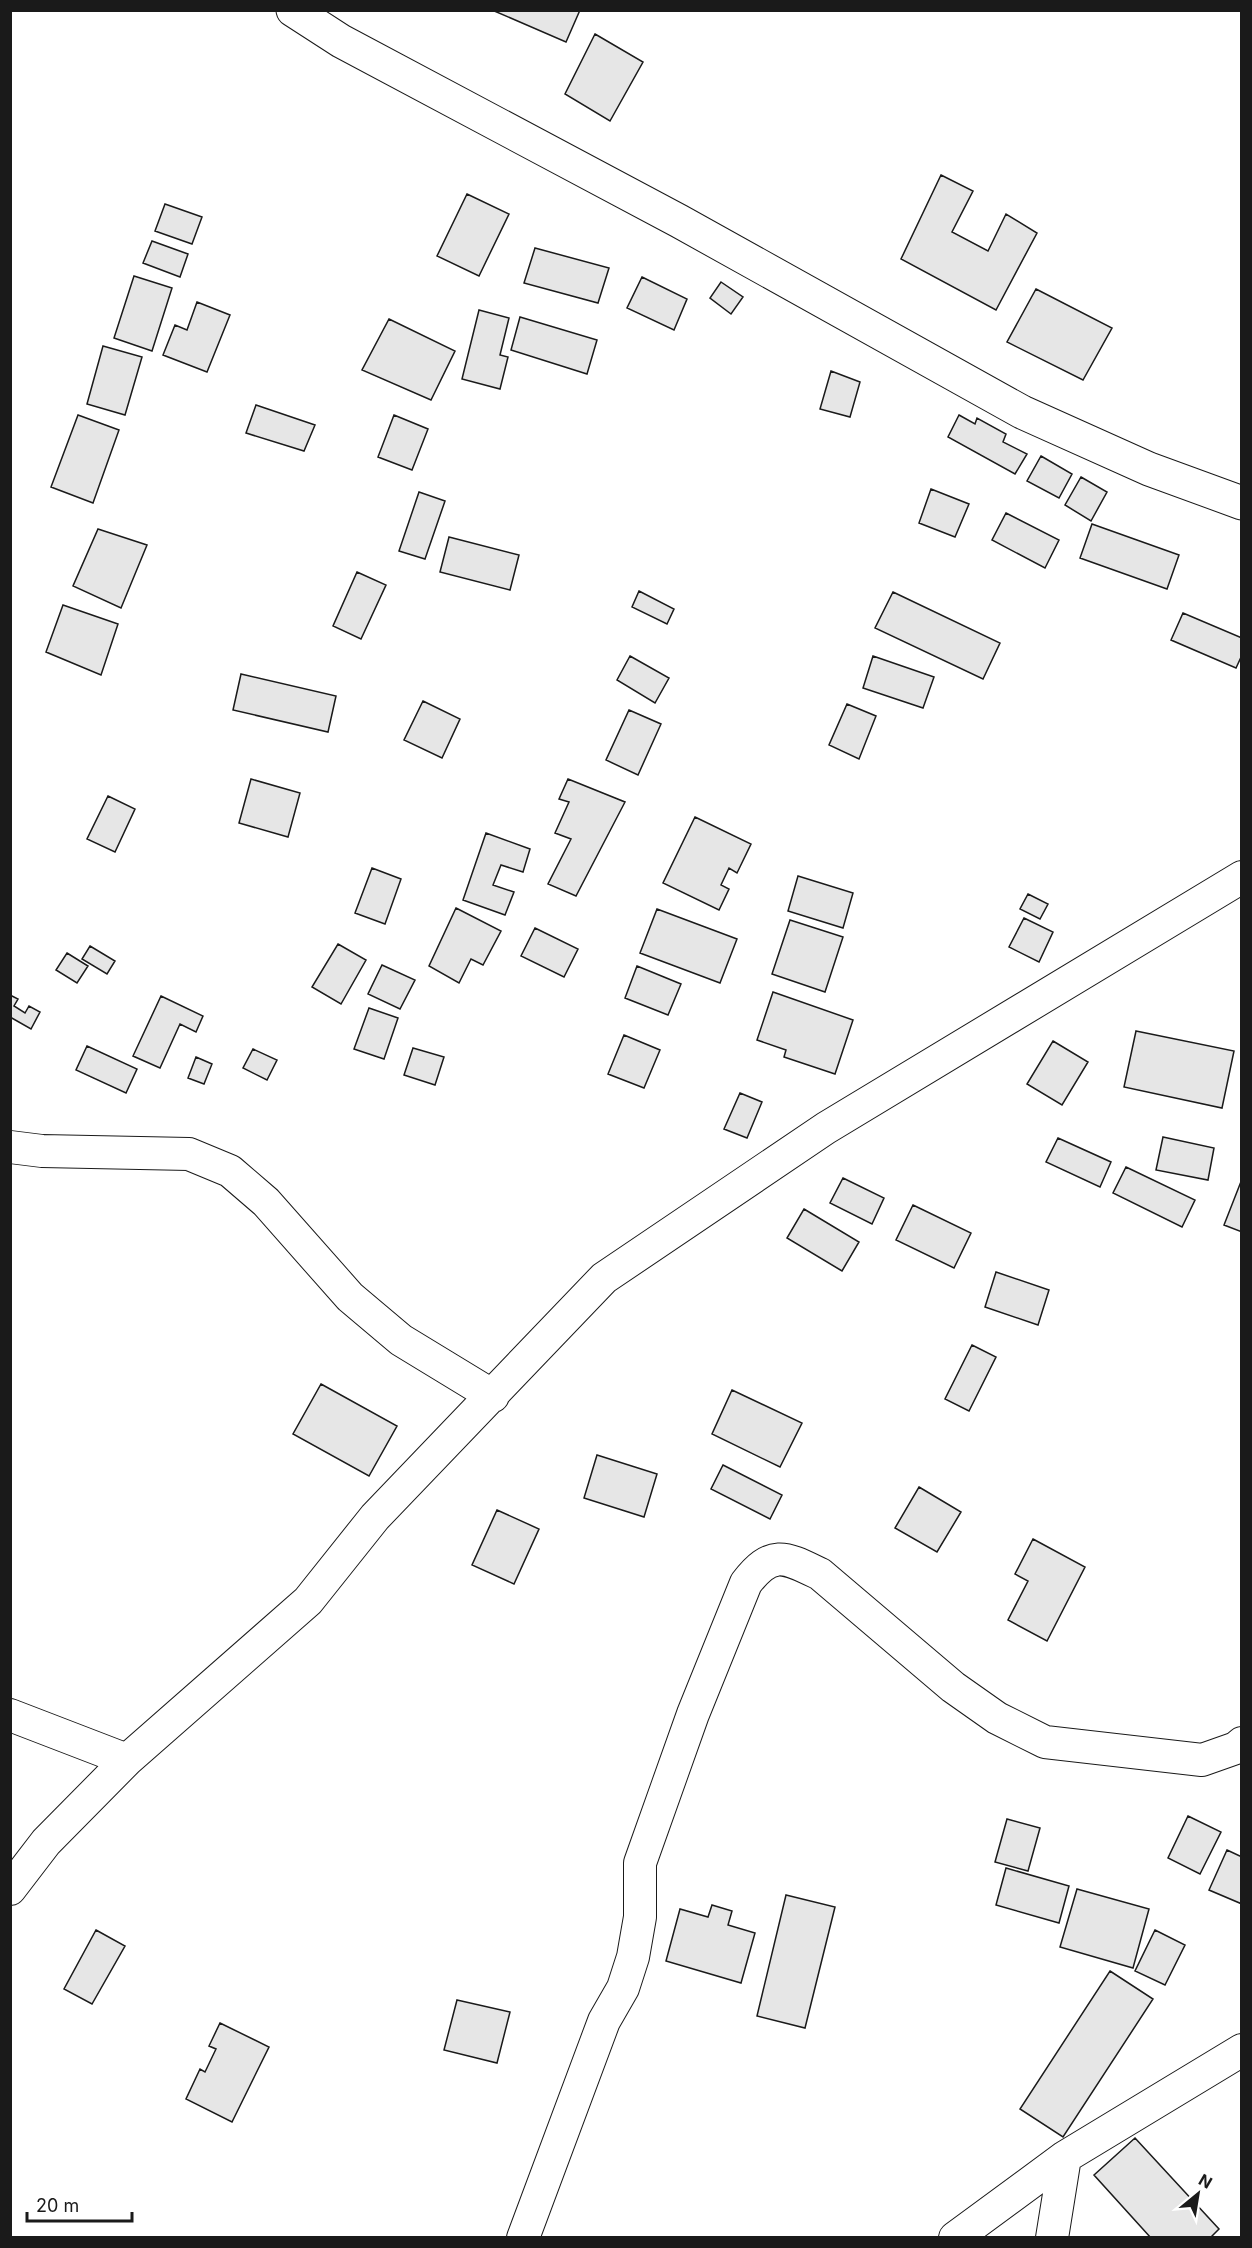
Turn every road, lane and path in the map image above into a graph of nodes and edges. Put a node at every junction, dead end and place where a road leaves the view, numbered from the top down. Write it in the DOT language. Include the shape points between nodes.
graph roads {
  1 [pos="293,10"];
  2 [pos="1242,503"];
  3 [pos="1242,877"];
  4 [pos="10,1147"];
  5 [pos="493,1396"];
  6 [pos="10,1715"];
  7 [pos="1242,1743"];
  8 [pos="127,1760"];
  9 [pos="10,1889"];
  10 [pos="1242,2050"];
  11 [pos="1065,2157"];
  12 [pos="523,2238"];
  13 [pos="955,2238"];
  14 [pos="1052,2238"];
  1 -- 2 [label="main road" via="341,41 679,221 1022,412 1149,469"];
  3 -- 5 [label="street" via="826,1128 604,1278"];
  4 -- 5 [label="street" via="189,1154 230,1171 266,1202 350,1297 401,1340"];
  5 -- 8 [label="street" via="375,1517 308,1600"];
  6 -- 8 [label="street"];
  7 -- 12 [label="street" via="1202,1760 1045,1742 997,1718 953,1687 820,1574 795,1562 774,1558 758,1568 746,1583 693,1714 640,1863 640,1917 630,1967 604,2021"];
  8 -- 9 [label="street" via="46,1842"];
  10 -- 11 [label="street"];
  11 -- 13 [label="street"];
  11 -- 14 [label="street"];
}
